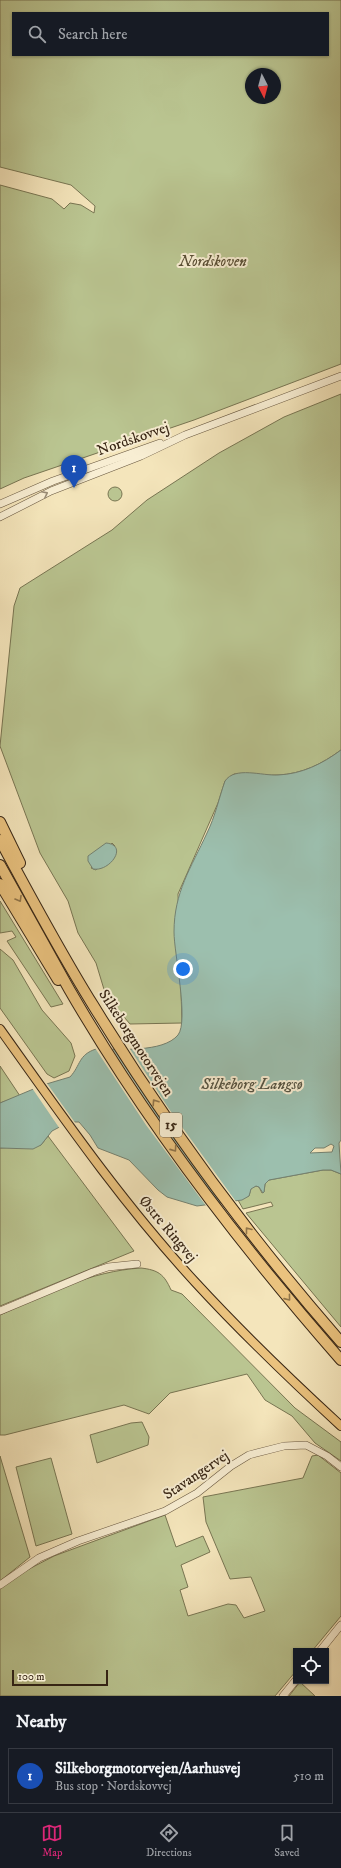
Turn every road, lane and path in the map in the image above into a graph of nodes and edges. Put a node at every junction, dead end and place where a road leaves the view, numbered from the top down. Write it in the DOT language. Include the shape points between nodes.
graph roads {
  1 [pos="341,376"];
  2 [pos="185,435"];
  3 [pos="0,504"];
  4 [pos="0,517"];
  5 [pos="0,822"];
  6 [pos="0,840"];
  7 [pos="0,865"];
  8 [pos="0,884"];
  9 [pos="67,960"];
  10 [pos="67,990"];
  11 [pos="0,1028"];
  12 [pos="136,1264"];
  13 [pos="0,1311"];
  14 [pos="341,1342"];
  15 [pos="341,1360"];
  16 [pos="341,1426"];
  17 [pos="341,1467"];
  18 [pos="0,1585"];
  19 [pos="341,1625"];
  20 [pos="322,1648"];
  21 [pos="293,1684"];
  22 [pos="283,1696"];
  1 -- 2 [label="street, Nordskovvej"];
  2 -- 3 [label="street, Nordskovvej" via="138,449"];
  4 -- 2 [label="street, Nordskovvej, one-way" via="51,491 141,456"];
  5 -- 9 [label="highway"];
  6 -- 9 [label="highway, Silkeborgmotorvejen / 15"];
  7 -- 10 [label="highway, one-way"];
  8 -- 10 [label="highway"];
  14 -- 9 [label="highway, Silkeborgmotorvejen / 15, one-way" via="272,1260 198,1164 163,1114"];
  10 -- 15 [label="highway, Silkeborgmotorvejen / 15, one-way" via="79,1015 190,1172 263,1268"];
  11 -- 16 [label="main road, Østre Ringvej" via="84,1147 195,1282 262,1352"];
  12 -- 13 [label="street" via="93,1272"];
  17 -- 18 [label="street, Stavangervej" via="306,1445 284,1446 249,1455 197,1493 165,1511 78,1541 39,1558"];
  19 -- 20 [label="street"];
  21 -- 22 [label="street"];
}
